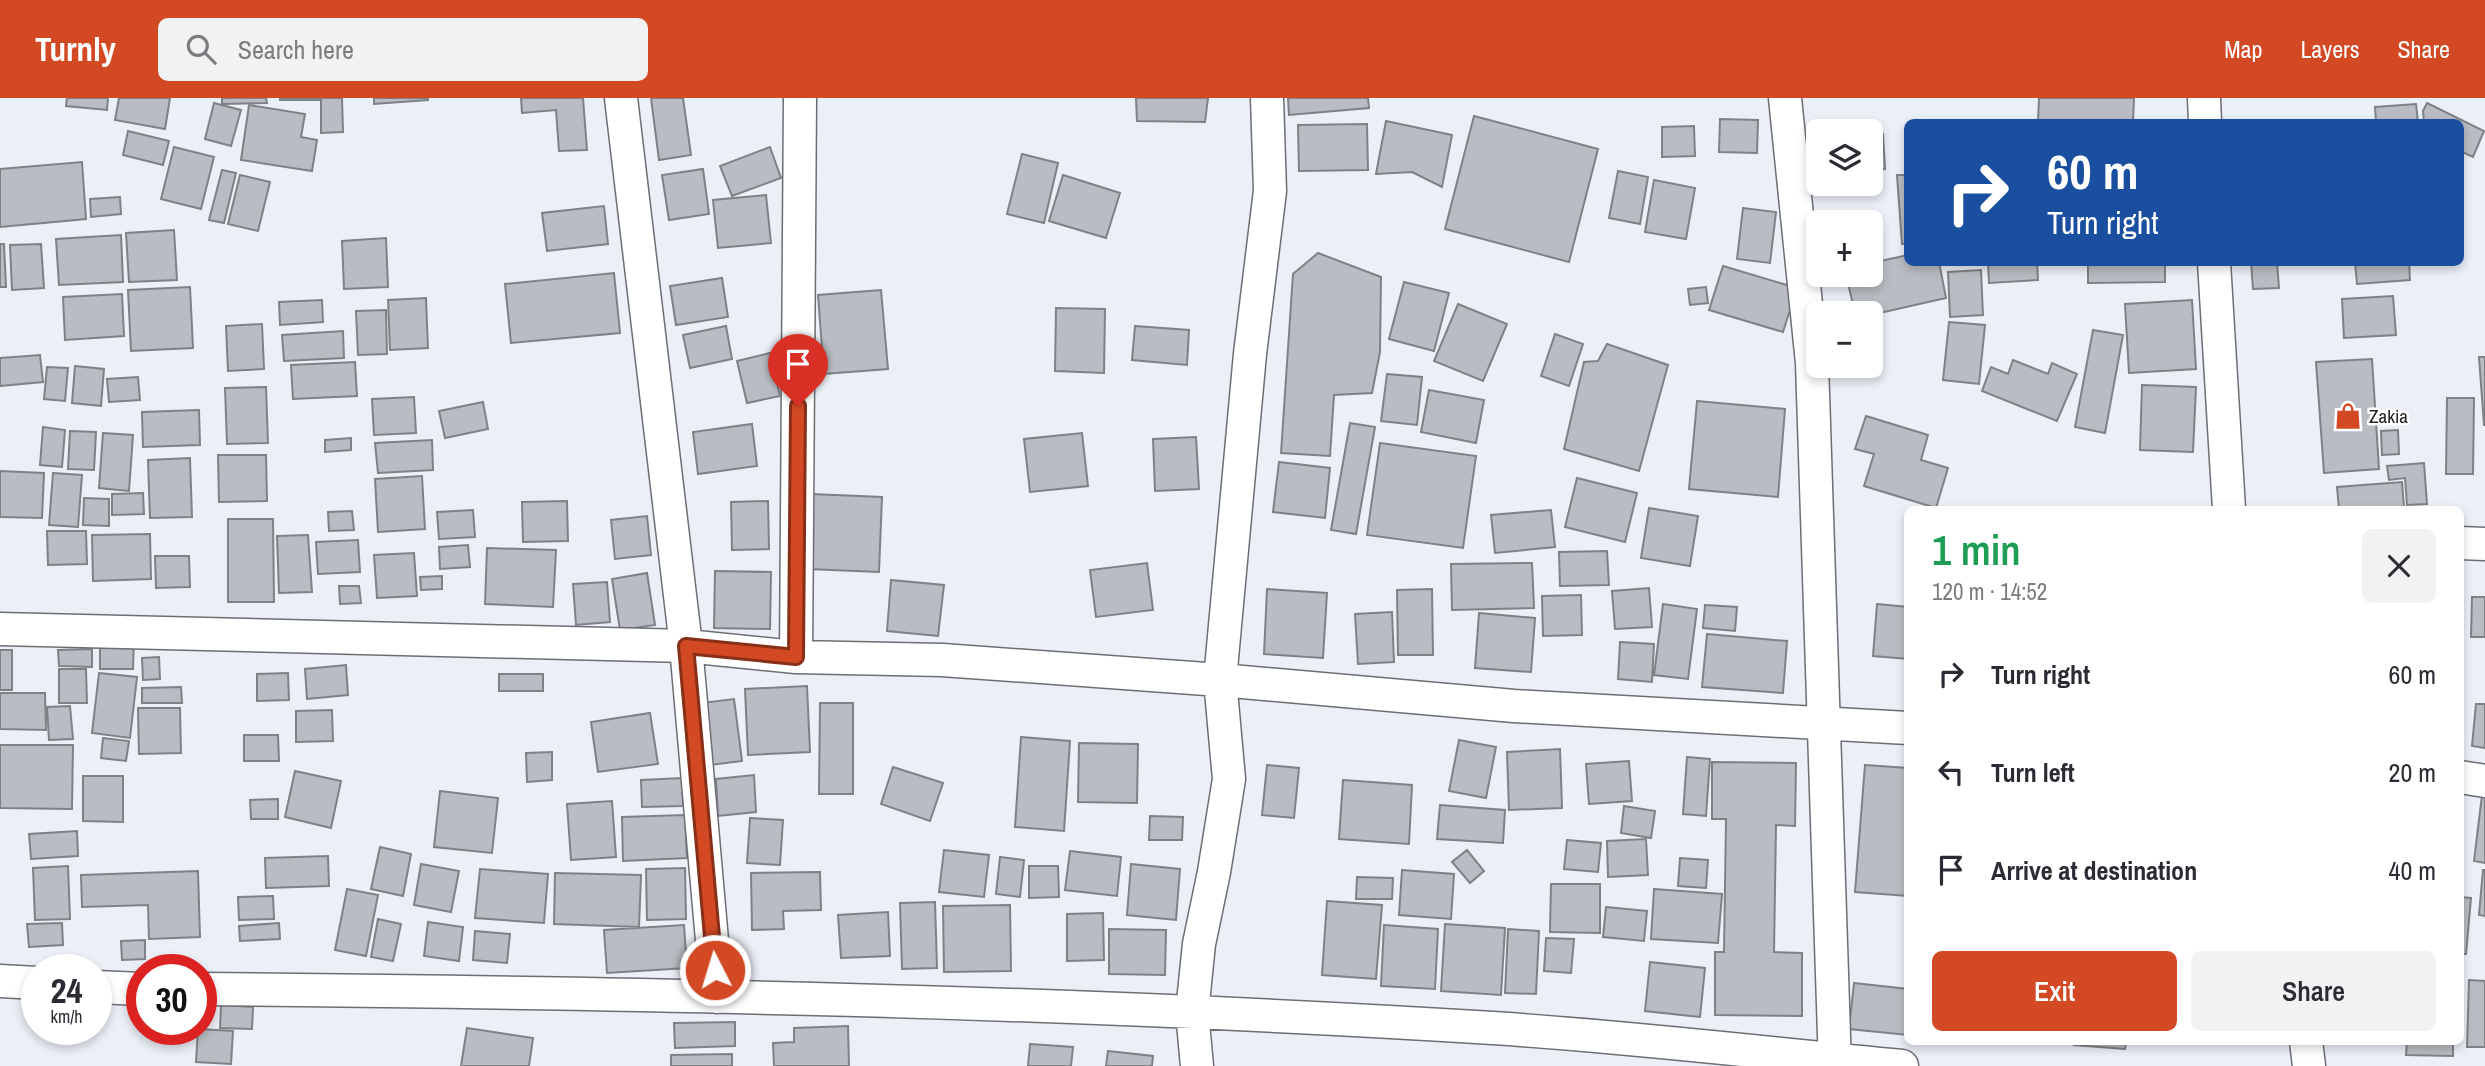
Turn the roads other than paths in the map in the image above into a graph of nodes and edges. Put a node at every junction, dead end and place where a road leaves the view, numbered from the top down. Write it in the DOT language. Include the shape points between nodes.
graph roads {
  1 [pos="621,98"];
  2 [pos="800,98"];
  3 [pos="1267,98"];
  4 [pos="1785,98"];
  5 [pos="2204,98"];
  6 [pos="2205,119"];
  7 [pos="2214,266"];
  8 [pos="2229,506"];
  9 [pos="2464,543"];
  10 [pos="2485,544"];
  11 [pos="0,629"];
  12 [pos="686,646"];
  13 [pos="796,657"];
  14 [pos="1220,680"];
  15 [pos="1823,723"];
  16 [pos="1904,729"];
  17 [pos="2464,778"];
  18 [pos="2485,781"];
  19 [pos="0,981"];
  20 [pos="21,982"];
  21 [pos="217,989"];
  22 [pos="717,997"];
  23 [pos="1192,1012"];
  24 [pos="2306,1045"];
  25 [pos="1835,1063"];
  26 [pos="1197,1066"];
  27 [pos="1902,1066"];
  28 [pos="2309,1066"];
  1 -- 12 [label="street"];
  2 -- 13 [label="street"];
  3 -- 14 [label="street" via="1270,191"];
  4 -- 15 [label="street" via="1812,363"];
  5 -- 6 [label="street"];
  7 -- 8 [label="street"];
  9 -- 10 [label="street"];
  11 -- 12 [label="street"];
  12 -- 13 [label="street"];
  12 -- 22 [label="street"];
  13 -- 14 [label="street" via="943,660"];
  14 -- 15 [label="street" via="1514,706"];
  14 -- 23 [label="street" via="1229,779 1199,944"];
  15 -- 16 [label="street"];
  15 -- 25 [label="street"];
  17 -- 18 [label="street"];
  19 -- 20 [label="street"];
  21 -- 22 [label="street"];
  22 -- 23 [label="street"];
  23 -- 25 [label="street" via="1498,1028"];
  23 -- 26 [label="street"];
  24 -- 28 [label="street"];
  25 -- 27 [label="street"];
}
